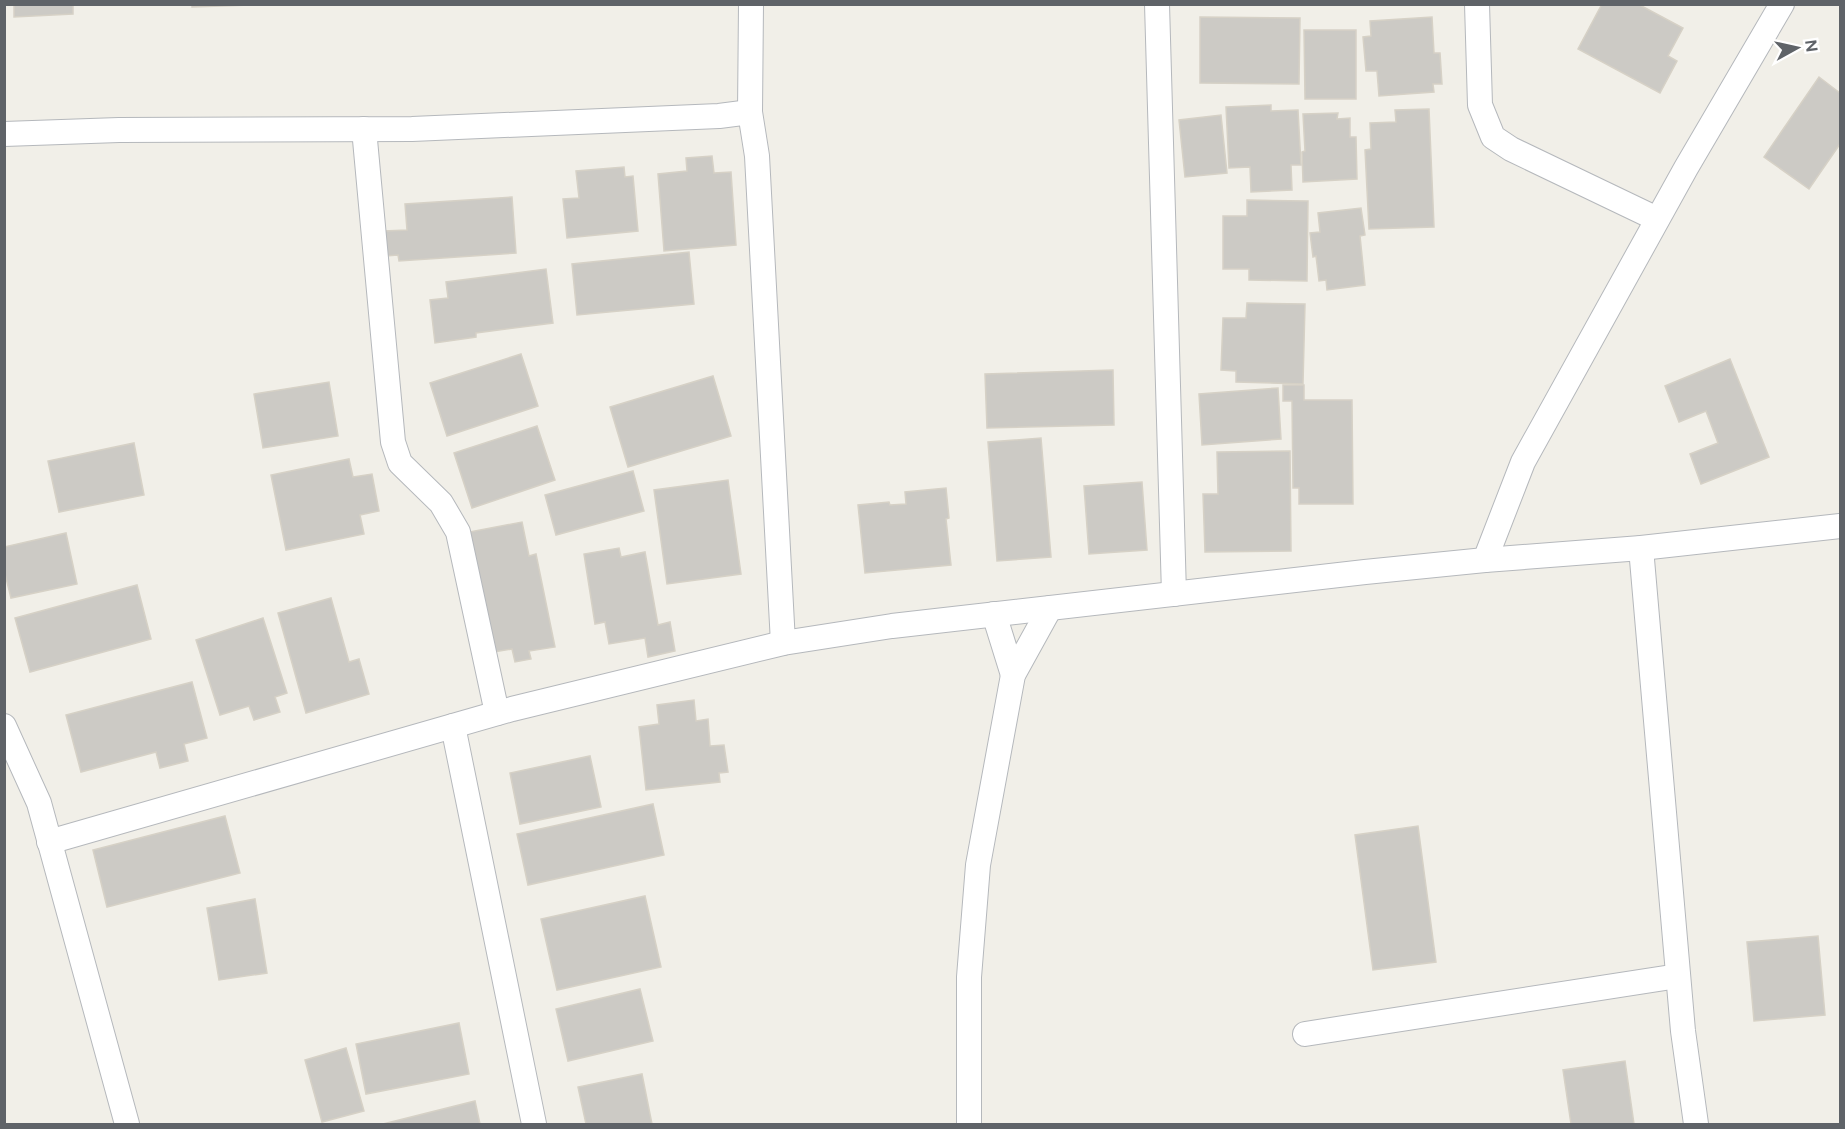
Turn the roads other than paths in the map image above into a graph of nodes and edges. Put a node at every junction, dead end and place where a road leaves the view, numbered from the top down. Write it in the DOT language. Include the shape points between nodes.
graph roads {
  1 [pos="751,4"];
  2 [pos="1157,4"];
  3 [pos="1477,4"];
  4 [pos="1782,4"];
  5 [pos="750,112"];
  6 [pos="364,129"];
  7 [pos="4,134"];
  8 [pos="1657,219"];
  9 [pos="1840,526"];
  10 [pos="1641,548"];
  11 [pos="1485,560"];
  12 [pos="1174,594"];
  13 [pos="1050,608"];
  14 [pos="993,614"];
  15 [pos="783,643"];
  16 [pos="1013,675"];
  17 [pos="497,713"];
  18 [pos="4,726"];
  19 [pos="453,726"];
  20 [pos="49,842"];
  21 [pos="1678,976"];
  22 [pos="1305,1034"];
  23 [pos="127,1125"];
  24 [pos="534,1125"];
  25 [pos="969,1125"];
  26 [pos="1696,1125"];
  1 -- 5 [label="street"];
  2 -- 12 [label="street"];
  3 -- 8 [label="street" via="1480,105 1493,136 1511,149"];
  4 -- 8 [label="street"];
  5 -- 6 [label="street"];
  5 -- 15 [label="street" via="757,156"];
  6 -- 7 [label="street"];
  6 -- 17 [label="street" via="393,442 400,464 441,503 458,532"];
  8 -- 11 [label="street" via="1523,462"];
  9 -- 10 [label="street"];
  10 -- 11 [label="street"];
  10 -- 21 [label="street"];
  11 -- 12 [label="street"];
  12 -- 13 [label="street"];
  13 -- 14 [label="street"];
  13 -- 16 [label="street"];
  14 -- 15 [label="street"];
  14 -- 16 [label="street"];
  15 -- 17 [label="street"];
  16 -- 25 [label="street" via="978,865 969,977"];
  17 -- 19 [label="street"];
  18 -- 20 [label="street" via="39,803"];
  19 -- 20 [label="street"];
  19 -- 24 [label="street"];
  20 -- 23 [label="street"];
  21 -- 22 [label="street"];
  21 -- 26 [label="street"];
}
